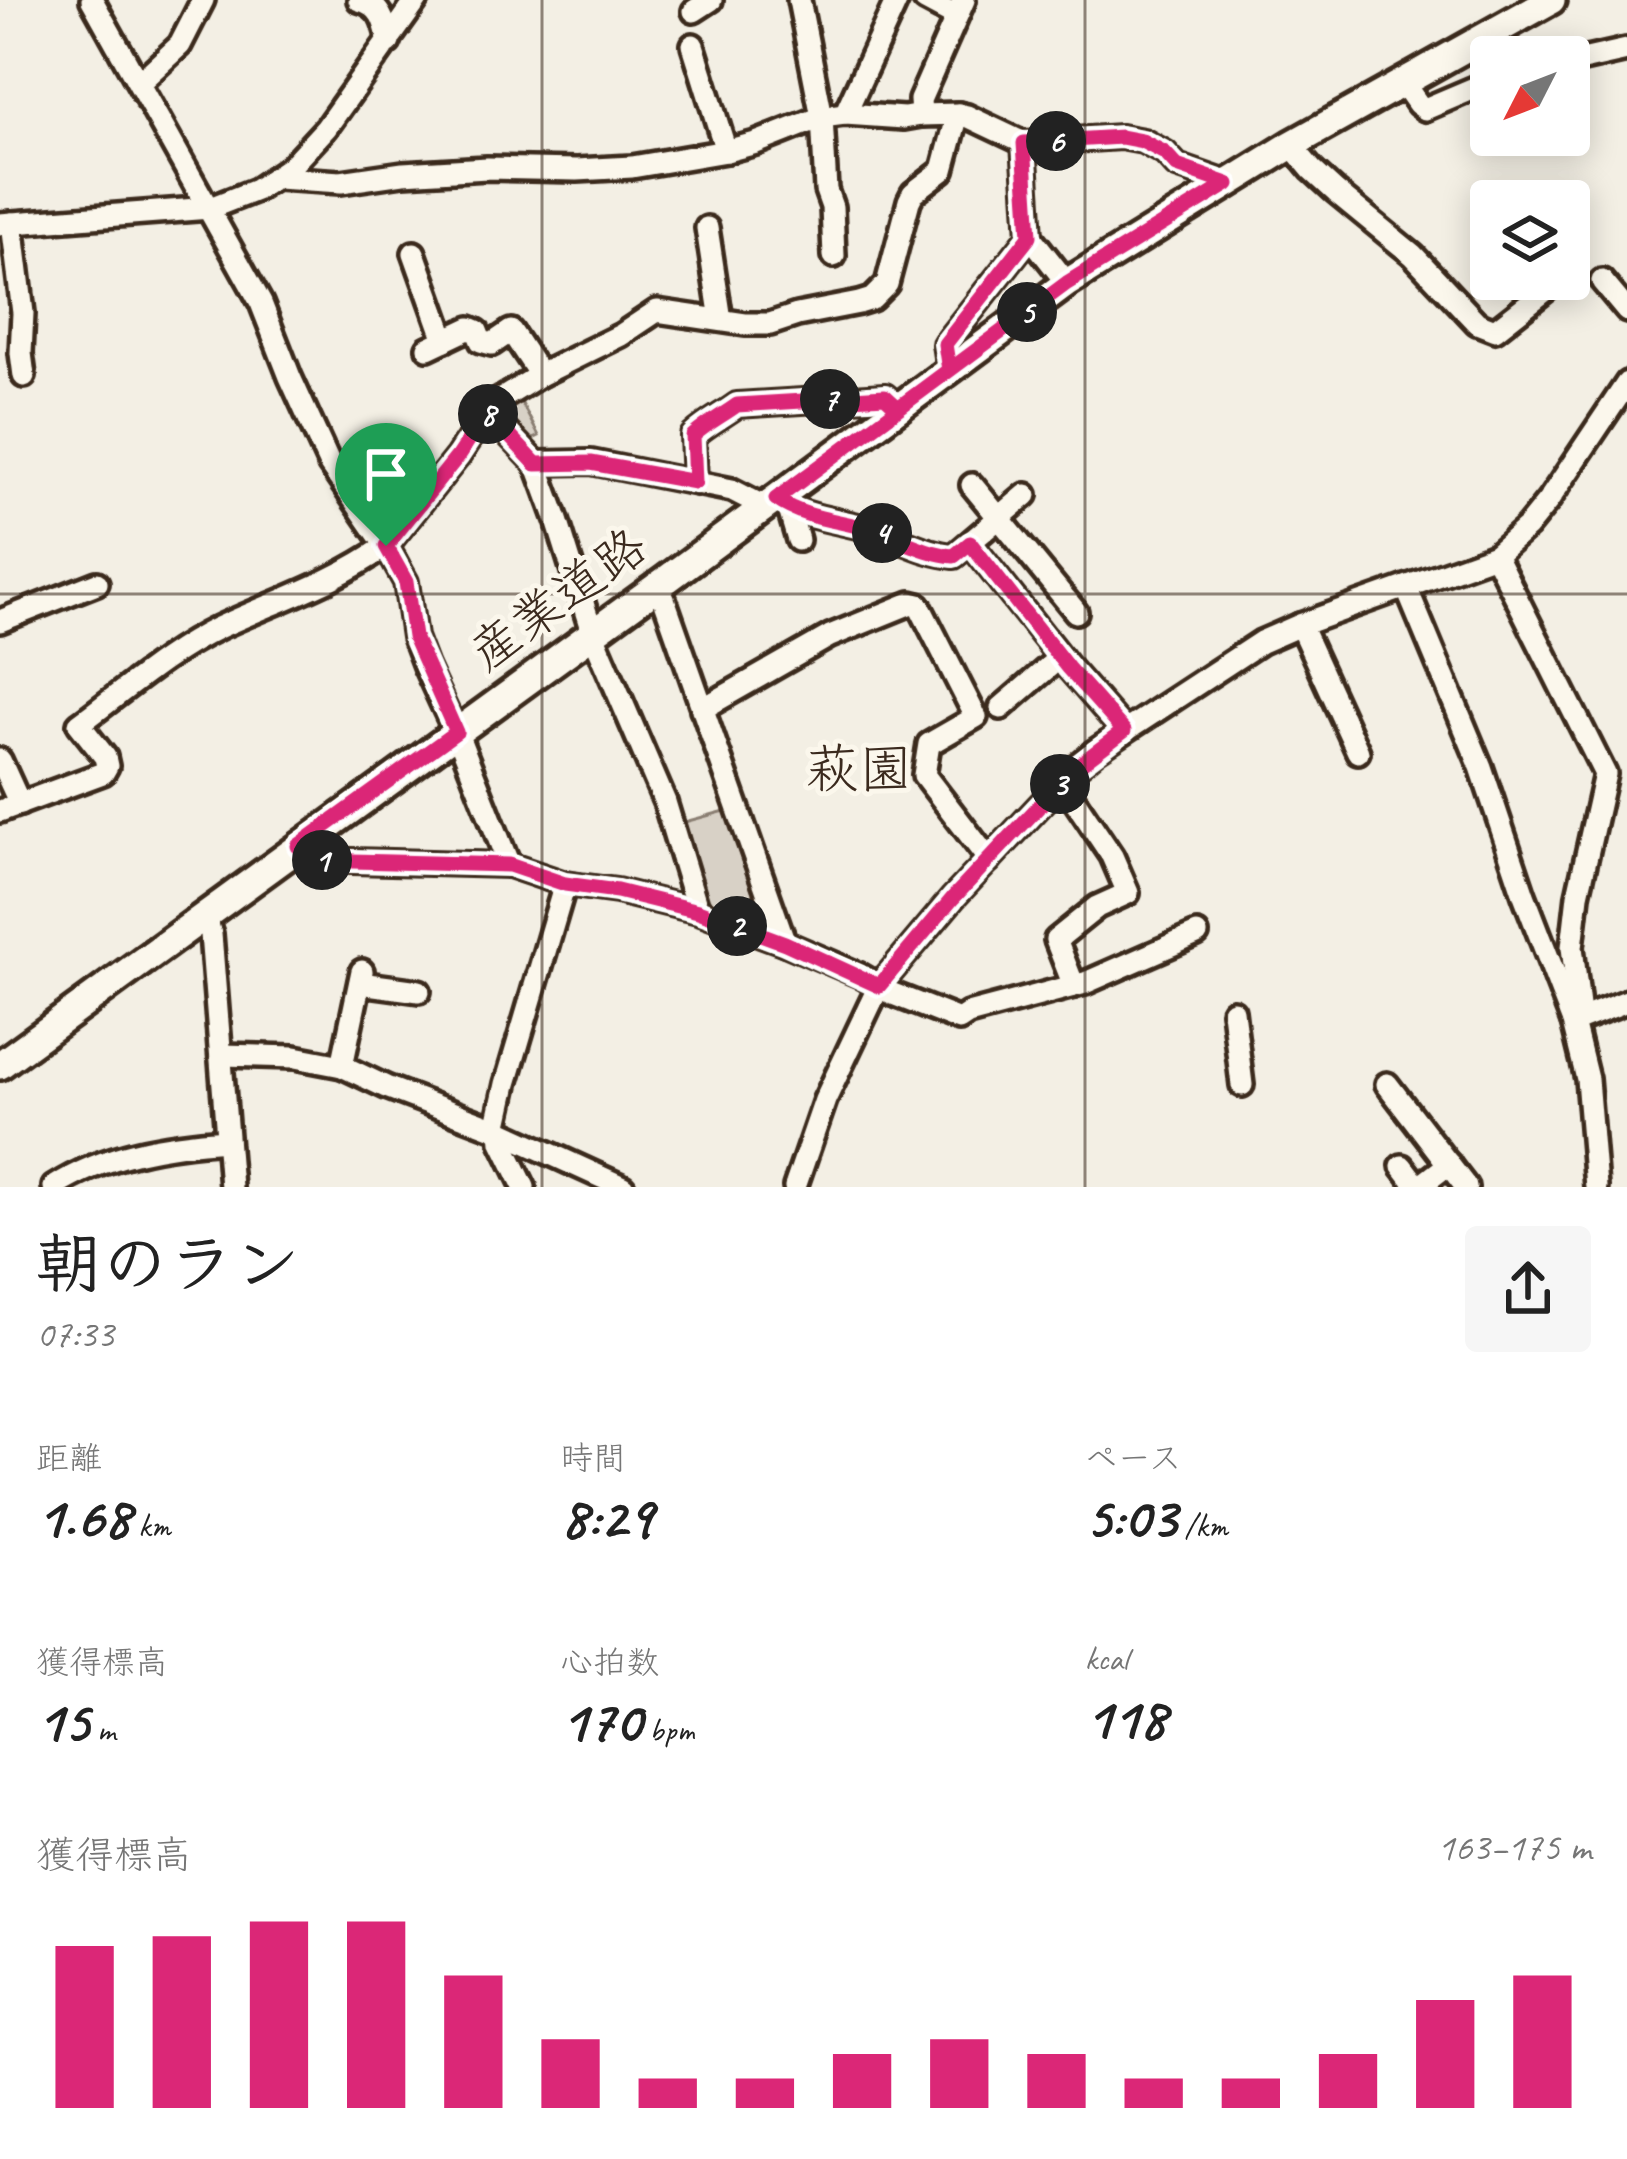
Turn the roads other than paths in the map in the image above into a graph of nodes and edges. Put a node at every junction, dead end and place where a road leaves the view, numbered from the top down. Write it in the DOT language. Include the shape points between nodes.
graph roads {
  1 [pos="92,0"];
  2 [pos="203,0"];
  3 [pos="359,0"];
  4 [pos="417,0"];
  5 [pos="800,0"];
  6 [pos="897,0"];
  7 [pos="925,0"];
  8 [pos="1551,0"];
  9 [pos="960,8"];
  10 [pos="389,42"];
  11 [pos="1627,50"];
  12 [pos="1590,59"];
  13 [pos="692,60"];
  14 [pos="139,82"];
  15 [pos="1404,84"];
  16 [pos="1470,89"];
  17 [pos="845,114"];
  18 [pos="958,114"];
  19 [pos="920,115"];
  20 [pos="822,117"];
  21 [pos="1024,143"];
  22 [pos="1291,145"];
  23 [pos="726,152"];
  24 [pos="277,178"];
  25 [pos="1228,184"];
  26 [pos="210,208"];
  27 [pos="6,223"];
  28 [pos="707,228"];
  29 [pos="1030,236"];
  30 [pos="828,247"];
  31 [pos="414,254"];
  32 [pos="1602,280"];
  33 [pos="1067,283"];
  34 [pos="1533,300"];
  35 [pos="1627,311"];
  36 [pos="721,320"];
  37 [pos="949,370"];
  38 [pos="540,375"];
  39 [pos="24,376"];
  40 [pos="1627,383"];
  41 [pos="898,408"];
  42 [pos="487,412"];
  43 [pos="536,464"];
  44 [pos="695,482"];
  45 [pos="973,485"];
  46 [pos="1026,495"];
  47 [pos="777,505"];
  48 [pos="1000,518"];
  49 [pos="797,540"];
  50 [pos="970,543"];
  51 [pos="386,546"];
  52 [pos="1495,555"];
  53 [pos="97,583"];
  54 [pos="1406,586"];
  55 [pos="657,587"];
  56 [pos="1060,591"];
  57 [pos="1076,612"];
  58 [pos="1029,617"];
  59 [pos="0,621"];
  60 [pos="1300,625"];
  61 [pos="592,632"];
  62 [pos="1060,658"];
  63 [pos="1001,708"];
  64 [pos="702,709"];
  65 [pos="1124,731"];
  66 [pos="456,732"];
  67 [pos="1358,752"];
  68 [pos="0,760"];
  69 [pos="1069,792"];
  70 [pos="10,808"];
  71 [pos="298,846"];
  72 [pos="989,860"];
  73 [pos="509,865"];
  74 [pos="565,884"];
  75 [pos="698,911"];
  76 [pos="205,916"];
  77 [pos="1197,934"];
  78 [pos="785,943"];
  79 [pos="879,986"];
  80 [pos="1073,986"];
  81 [pos="419,992"];
  82 [pos="1627,1001"];
  83 [pos="1233,1011"];
  84 [pos="1573,1022"];
  85 [pos="222,1055"];
  86 [pos="0,1065"];
  87 [pos="342,1066"];
  88 [pos="1387,1084"];
  89 [pos="1242,1085"];
  90 [pos="498,1130"];
  91 [pos="226,1141"];
  92 [pos="1449,1164"];
  93 [pos="1402,1166"];
  94 [pos="89,1178"];
  95 [pos="53,1187"];
  96 [pos="231,1187"];
  97 [pos="524,1187"];
  98 [pos="623,1187"];
  99 [pos="795,1187"];
  100 [pos="1418,1187"];
  101 [pos="1466,1187"];
  102 [pos="1596,1187"];
  1 -- 14 [label="street"];
  2 -- 14 [label="street" via="180,45"];
  3 -- 10 [label="street" via="384,18"];
  4 -- 10 [label="street"];
  5 -- 20 [label="street"];
  6 -- 17 [label="street"];
  7 -- 9 [label="street"];
  8 -- 15 [label="main road, 産業道路"];
  9 -- 19 [label="street"];
  10 -- 24 [label="street" via="326,128"];
  11 -- 12 [label="street"];
  13 -- 23 [label="street"];
  14 -- 26 [label="street"];
  15 -- 16 [label="street" via="1425,109"];
  15 -- 22 [label="main road, 産業道路"];
  17 -- 19 [label="street"];
  17 -- 20 [label="street"];
  18 -- 19 [label="street"];
  18 -- 21 [label="street"];
  18 -- 36 [label="street" via="943,170 909,201 880,293 770,323"];
  20 -- 23 [label="street"];
  20 -- 30 [label="street" via="819,190 832,207"];
  21 -- 25 [label="street" via="1142,141 1177,166"];
  21 -- 29 [label="street"];
  22 -- 25 [label="main road, 産業道路"];
  22 -- 34 [label="street" via="1477,322 1495,330"];
  23 -- 24 [label="street" via="614,168"];
  24 -- 26 [label="street"];
  25 -- 33 [label="main road, 産業道路"];
  26 -- 27 [label="street"];
  26 -- 51 [label="street" via="261,303 330,465"];
  27 -- 39 [label="street" via="23,313"];
  28 -- 36 [label="street"];
  29 -- 33 [label="street"];
  29 -- 37 [label="street" via="945,344"];
  31 -- 38 [label="street" via="437,344 470,328 492,344 511,331"];
  32 -- 35 [label="street"];
  33 -- 37 [label="main road, 産業道路"];
  36 -- 38 [label="street" via="657,311"];
  37 -- 41 [label="main road, 産業道路"];
  38 -- 42 [label="street"];
  40 -- 52 [label="street" via="1548,502"];
  41 -- 44 [label="street" via="885,396 737,405 693,436"];
  41 -- 47 [label="main road, 産業道路"];
  42 -- 43 [label="street"];
  42 -- 51 [label="street"];
  43 -- 44 [label="street" via="591,463"];
  43 -- 61 [label="street"];
  44 -- 47 [label="street"];
  45 -- 48 [label="street"];
  46 -- 48 [label="street"];
  47 -- 49 [label="street"];
  47 -- 50 [label="street" via="938,555 954,556"];
  47 -- 55 [label="main road, 産業道路"];
  48 -- 50 [label="street"];
  48 -- 56 [label="street"];
  50 -- 58 [label="street"];
  51 -- 66 [label="street" via="406,582 414,637"];
  51 -- 70 [label="street" via="168,659 79,724 105,757 103,772"];
  52 -- 54 [label="street"];
  52 -- 84 [label="street" via="1605,774 1578,895"];
  53 -- 59 [label="street"];
  54 -- 60 [label="street"];
  54 -- 84 [label="street"];
  55 -- 61 [label="main road, 産業道路"];
  55 -- 64 [label="street"];
  56 -- 57 [label="street"];
  56 -- 58 [label="street"];
  58 -- 62 [label="street"];
  60 -- 65 [label="street"];
  60 -- 67 [label="street"];
  61 -- 66 [label="main road, 産業道路"];
  61 -- 75 [label="street" via="664,802"];
  62 -- 63 [label="street"];
  62 -- 65 [label="street"];
  64 -- 72 [label="street" via="830,636 919,605 976,717 929,744 924,775"];
  64 -- 78 [label="street"];
  65 -- 72 [label="street" via="1075,768"];
  66 -- 71 [label="main road, 産業道路"];
  66 -- 73 [label="street"];
  68 -- 70 [label="street"];
  69 -- 80 [label="street" via="1128,893 1056,940"];
  71 -- 73 [label="street" via="313,860"];
  71 -- 76 [label="main road, 産業道路"];
  72 -- 79 [label="street"];
  73 -- 74 [label="street"];
  74 -- 75 [label="street"];
  74 -- 90 [label="street"];
  75 -- 78 [label="street"];
  76 -- 85 [label="street"];
  76 -- 86 [label="main road, 産業道路"];
  77 -- 80 [label="street"];
  78 -- 79 [label="street"];
  79 -- 80 [label="street" via="959,1020"];
  79 -- 99 [label="street"];
  81 -- 87 [label="street" via="361,977"];
  82 -- 84 [label="street"];
  83 -- 89 [label="street"];
  84 -- 102 [label="street"];
  85 -- 87 [label="street"];
  85 -- 91 [label="street"];
  87 -- 90 [label="street"];
  88 -- 92 [label="street"];
  90 -- 97 [label="street"];
  90 -- 98 [label="street"];
  91 -- 94 [label="street" via="116,1156"];
  91 -- 96 [label="street"];
  92 -- 100 [label="street"];
  92 -- 101 [label="street"];
  93 -- 100 [label="street"];
  94 -- 95 [label="street"];
}
